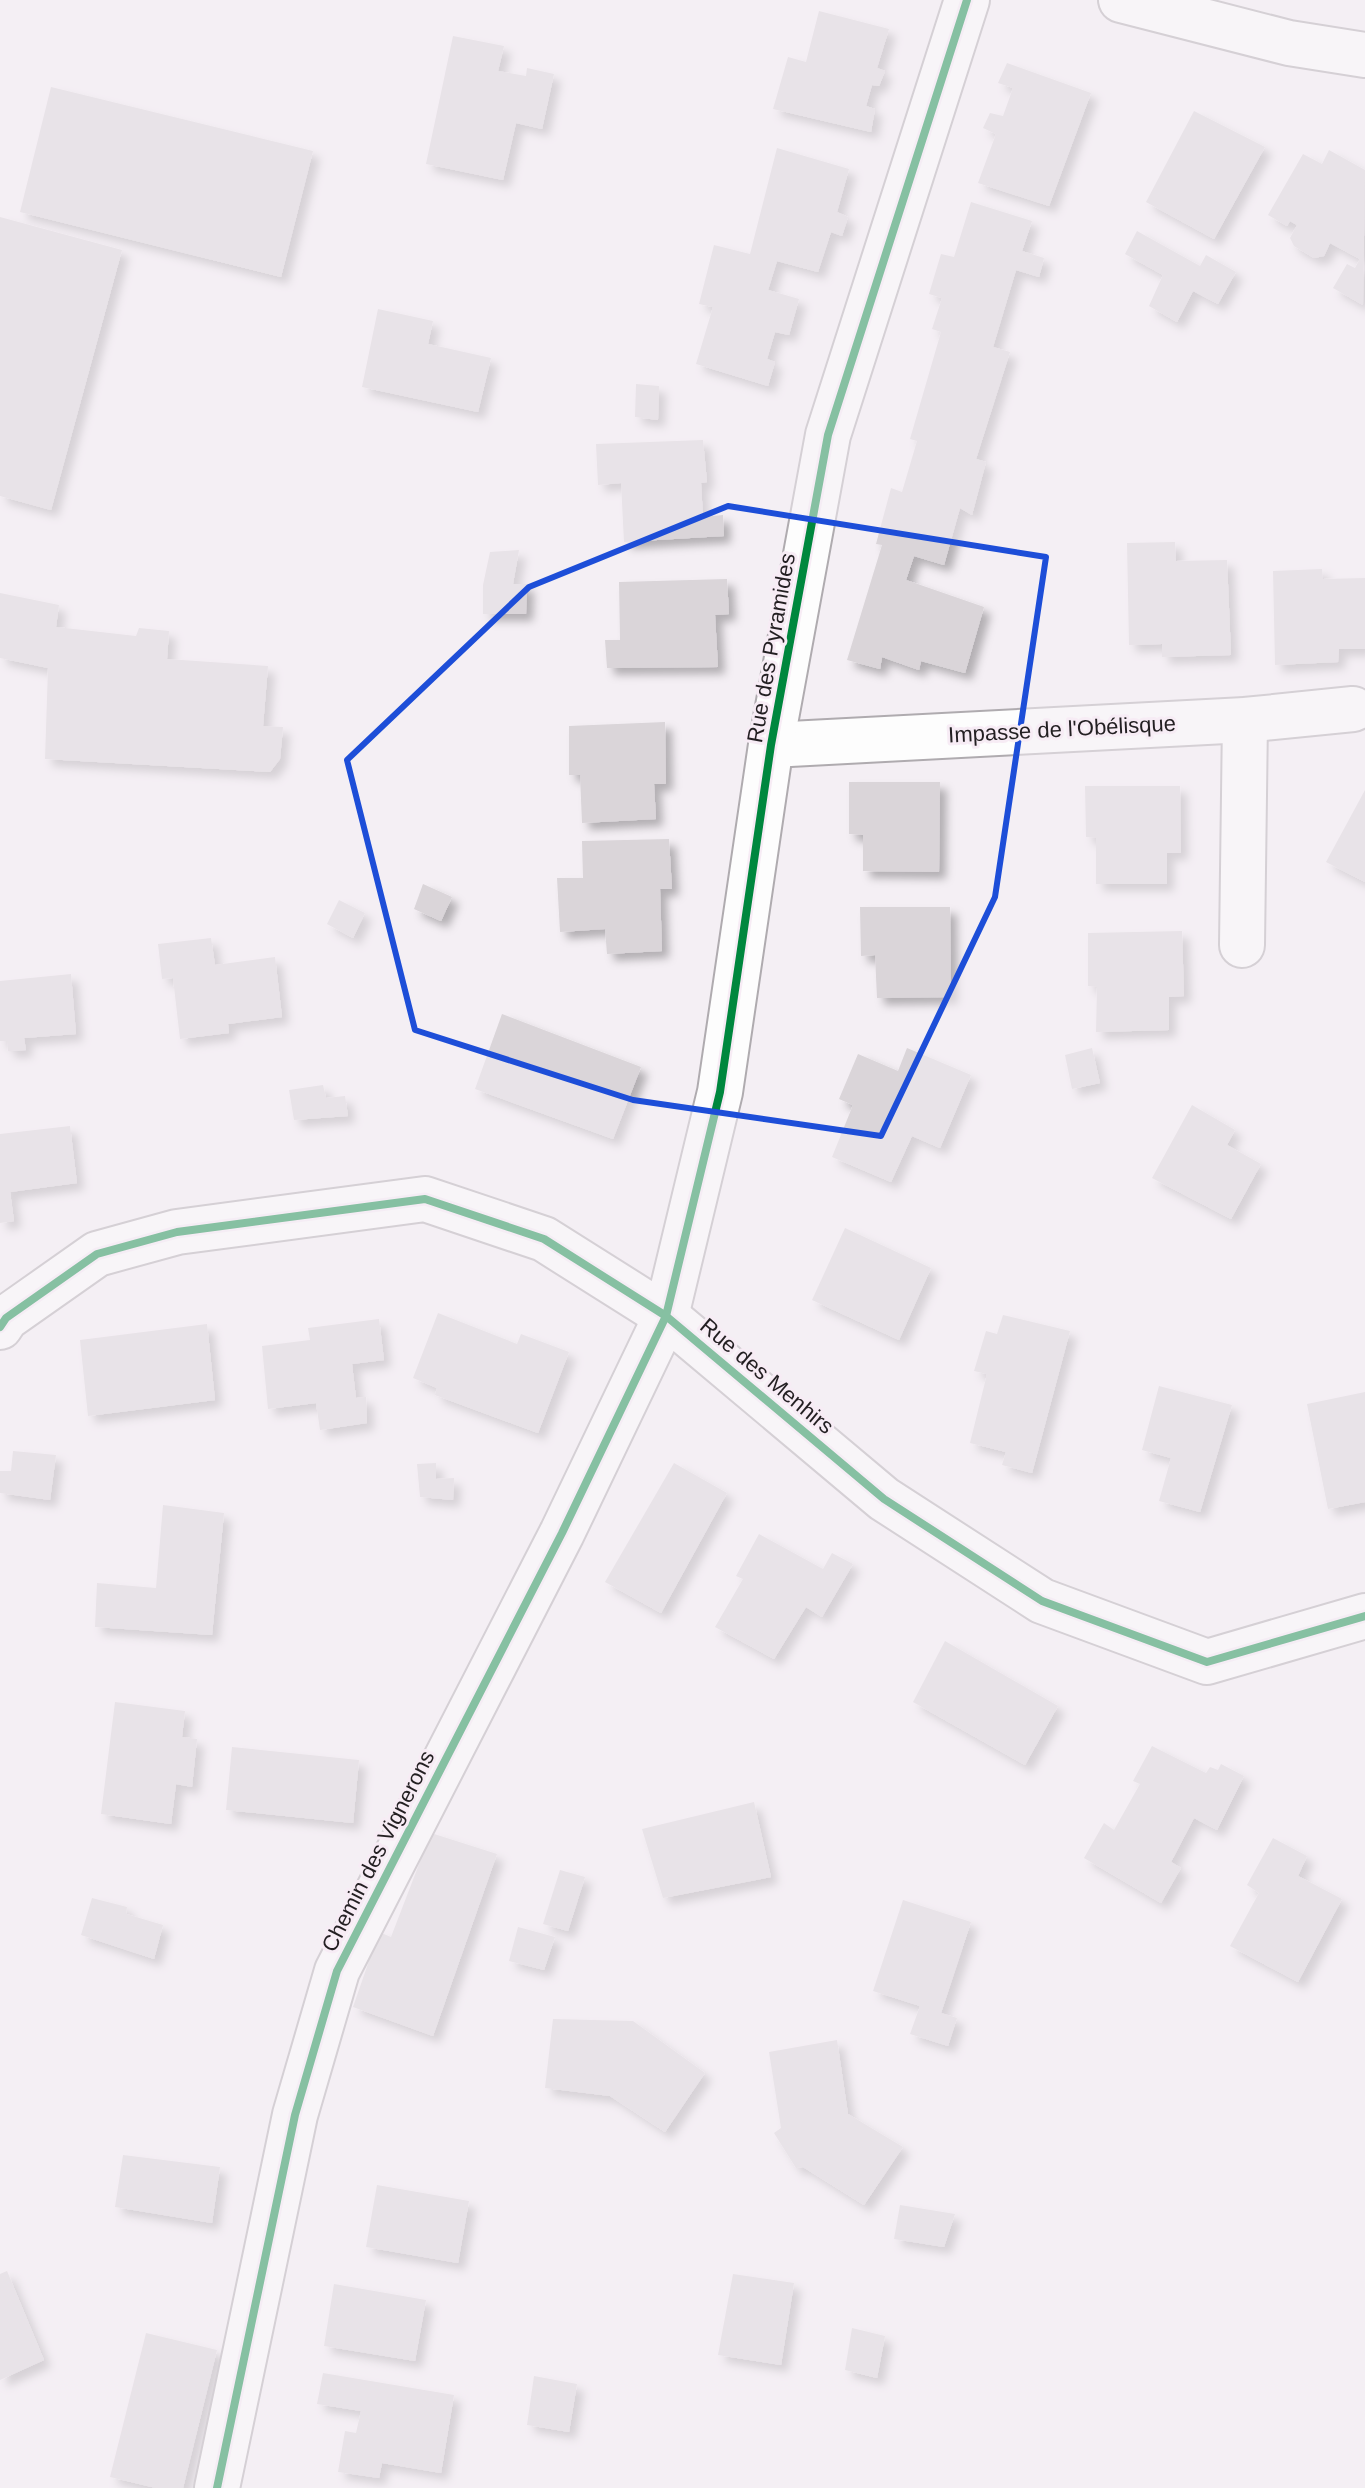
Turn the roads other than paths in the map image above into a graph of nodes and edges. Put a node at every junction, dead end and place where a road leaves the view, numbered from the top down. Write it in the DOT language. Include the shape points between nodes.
graph roads {
  1 [pos="967,0"];
  2 [pos="1121,0"];
  3 [pos="1365,55"];
  4 [pos="1353,709"];
  5 [pos="1245,720"];
  6 [pos="771,745"];
  7 [pos="1242,945"];
  8 [pos="666,1316"];
  9 [pos="0,1327"];
  10 [pos="1365,1616"];
  11 [pos="217,2488"];
  1 -- 6 [label="street, Rue des Pyramides" via="828,435"];
  2 -- 3 [label="street" via="1289,43"];
  4 -- 5 [label="street, Impasse de l'Obélisque"];
  5 -- 6 [label="street, Impasse de l'Obélisque"];
  5 -- 7 [label="street"];
  6 -- 8 [label="street, Rue des Pyramides" via="720,1092"];
  8 -- 9 [label="street, Rue des Menhirs" via="544,1239 425,1199 177,1232 97,1254"];
  8 -- 10 [label="street, Rue des Menhirs" via="884,1499 1042,1601 1207,1662"];
  8 -- 11 [label="street, Chemin des Vignerons" via="562,1533 337,1971 295,2115"];
}
